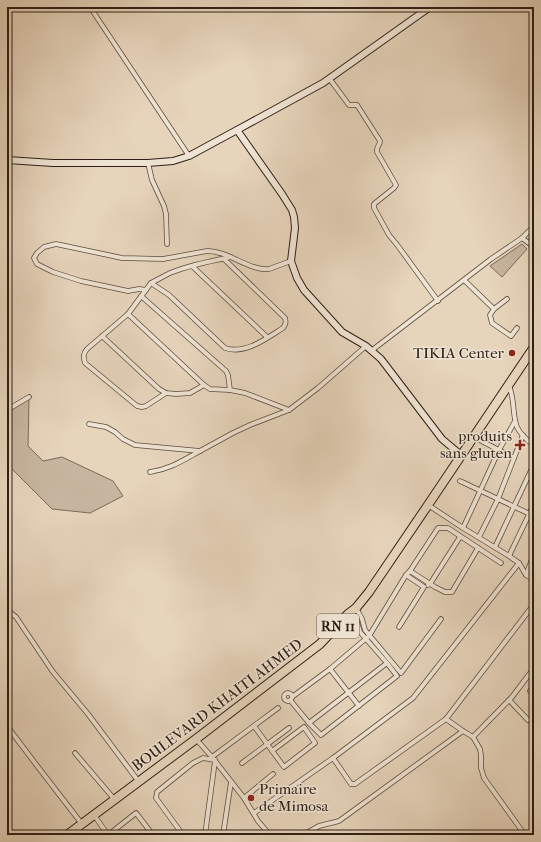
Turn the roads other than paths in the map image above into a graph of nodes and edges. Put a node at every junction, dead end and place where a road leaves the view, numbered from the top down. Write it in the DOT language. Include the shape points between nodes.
graph roads {
  1 [pos="90,7"];
  2 [pos="430,7"];
  3 [pos="329,78"];
  4 [pos="237,130"];
  5 [pos="189,156"];
  6 [pos="7,160"];
  7 [pos="148,163"];
  8 [pos="534,226"];
  9 [pos="522,238"];
  10 [pos="167,244"];
  11 [pos="534,247"];
  12 [pos="232,257"];
  13 [pos="224,259"];
  14 [pos="291,261"];
  15 [pos="192,266"];
  16 [pos="464,280"];
  17 [pos="151,283"];
  18 [pos="146,290"];
  19 [pos="141,296"];
  20 [pos="507,299"];
  21 [pos="438,301"];
  22 [pos="494,309"];
  23 [pos="128,314"];
  24 [pos="517,328"];
  25 [pos="102,336"];
  26 [pos="268,337"];
  27 [pos="366,346"];
  28 [pos="534,346"];
  29 [pos="371,351"];
  30 [pos="204,385"];
  31 [pos="509,386"];
  32 [pos="230,390"];
  33 [pos="166,393"];
  34 [pos="29,397"];
  35 [pos="7,410"];
  36 [pos="290,410"];
  37 [pos="516,421"];
  38 [pos="89,424"];
  39 [pos="523,435"];
  40 [pos="473,437"];
  41 [pos="534,446"];
  42 [pos="499,450"];
  43 [pos="200,451"];
  44 [pos="461,455"];
  45 [pos="514,458"];
  46 [pos="534,464"];
  47 [pos="150,472"];
  48 [pos="460,481"];
  49 [pos="481,491"];
  50 [pos="498,499"];
  51 [pos="534,504"];
  52 [pos="428,505"];
  53 [pos="514,507"];
  54 [pos="532,516"];
  55 [pos="463,528"];
  56 [pos="460,537"];
  57 [pos="479,537"];
  58 [pos="495,547"];
  59 [pos="478,548"];
  60 [pos="534,554"];
  61 [pos="509,556"];
  62 [pos="501,563"];
  63 [pos="519,563"];
  64 [pos="410,571"];
  65 [pos="406,575"];
  66 [pos="526,575"];
  67 [pos="534,580"];
  68 [pos="430,584"];
  69 [pos="424,587"];
  70 [pos="534,604"];
  71 [pos="356,608"];
  72 [pos="7,610"];
  73 [pos="348,614"];
  74 [pos="441,619"];
  75 [pos="341,622"];
  76 [pos="357,622"];
  77 [pos="400,627"];
  78 [pos="365,630"];
  79 [pos="360,632"];
  80 [pos="367,637"];
  81 [pos="387,663"];
  82 [pos="534,668"];
  83 [pos="330,669"];
  84 [pos="534,687"];
  85 [pos="530,691"];
  86 [pos="348,692"];
  87 [pos="509,700"];
  88 [pos="359,706"];
  89 [pos="278,708"];
  90 [pos="446,719"];
  91 [pos="528,720"];
  92 [pos="309,723"];
  93 [pos="7,726"];
  94 [pos="254,726"];
  95 [pos="289,728"];
  96 [pos="463,731"];
  97 [pos="473,737"];
  98 [pos="196,739"];
  99 [pos="267,744"];
  100 [pos="272,751"];
  101 [pos="75,753"];
  102 [pos="333,758"];
  103 [pos="214,759"];
  104 [pos="242,763"];
  105 [pos="273,774"];
  106 [pos="139,782"];
  107 [pos="231,782"];
  108 [pos="244,798"];
  109 [pos="115,800"];
  110 [pos="254,813"];
  111 [pos="94,815"];
  112 [pos="82,824"];
  113 [pos="67,835"];
  114 [pos="154,835"];
  115 [pos="183,835"];
  116 [pos="205,835"];
  117 [pos="223,835"];
  118 [pos="270,835"];
  119 [pos="303,835"];
  120 [pos="525,835"];
  1 -- 5 [label="street"];
  2 -- 3 [label="main road"];
  3 -- 4 [label="main road"];
  3 -- 21 [label="street" via="349,104 357,105 380,141 377,152 396,185 374,204 374,208 389,235"];
  4 -- 5 [label="main road"];
  4 -- 14 [label="main road" via="292,210 295,228"];
  5 -- 7 [label="main road" via="173,162"];
  6 -- 7 [label="main road" via="53,163"];
  7 -- 10 [label="street" via="166,214"];
  8 -- 9 [label="street"];
  9 -- 11 [label="street"];
  9 -- 16 [label="street"];
  12 -- 13 [label="street"];
  12 -- 14 [label="street" via="256,268 265,269"];
  12 -- 18 [label="street" via="207,251 164,259 122,258 56,244 44,247 34,258 37,264 53,272 81,281 128,291"];
  13 -- 15 [label="street"];
  13 -- 26 [label="street" via="285,318 285,325"];
  14 -- 27 [label="main road" via="304,290 342,332"];
  15 -- 17 [label="street"];
  15 -- 26 [label="street"];
  16 -- 21 [label="street"];
  16 -- 22 [label="street"];
  17 -- 18 [label="street"];
  17 -- 26 [label="street" via="169,295 225,348 246,348"];
  18 -- 19 [label="street"];
  19 -- 23 [label="street"];
  19 -- 32 [label="street" via="226,371"];
  20 -- 22 [label="street"];
  21 -- 29 [label="street"];
  22 -- 24 [label="street" via="490,315 492,323 511,336"];
  23 -- 25 [label="street"];
  23 -- 30 [label="street"];
  25 -- 33 [label="street"];
  25 -- 33 [label="street" via="84,353 85,363 137,406 146,406"];
  27 -- 29 [label="main road"];
  27 -- 36 [label="street"];
  28 -- 31 [label="highway, BOULEVARD KHAITI AHMED / RN 11"];
  29 -- 44 [label="main road" via="381,359 442,439"];
  30 -- 32 [label="street" via="210,389"];
  30 -- 33 [label="street" via="190,393"];
  31 -- 37 [label="street"];
  31 -- 40 [label="highway, BOULEVARD KHAITI AHMED / RN 11"];
  32 -- 36 [label="street"];
  34 -- 35 [label="street"];
  36 -- 43 [label="street" via="238,430"];
  37 -- 39 [label="street"];
  37 -- 42 [label="street"];
  38 -- 43 [label="street" via="106,427 135,445"];
  39 -- 41 [label="street"];
  39 -- 45 [label="street"];
  40 -- 42 [label="street"];
  40 -- 44 [label="highway, BOULEVARD KHAITI AHMED / RN 11"];
  42 -- 45 [label="street"];
  42 -- 49 [label="street"];
  43 -- 47 [label="street" via="175,465"];
  44 -- 52 [label="highway, BOULEVARD KHAITI AHMED / RN 11"];
  45 -- 50 [label="street"];
  46 -- 53 [label="street"];
  48 -- 49 [label="street"];
  49 -- 50 [label="street"];
  49 -- 55 [label="street"];
  50 -- 53 [label="street"];
  50 -- 57 [label="street"];
  51 -- 54 [label="street"];
  52 -- 55 [label="street"];
  52 -- 71 [label="highway, BOULEVARD KHAITI AHMED / RN 11"];
  53 -- 54 [label="street"];
  53 -- 58 [label="street"];
  54 -- 61 [label="street"];
  55 -- 57 [label="street"];
  56 -- 59 [label="street"];
  56 -- 64 [label="street" via="448,528 438,528"];
  56 -- 68 [label="street"];
  57 -- 58 [label="street"];
  58 -- 61 [label="street"];
  59 -- 62 [label="street"];
  59 -- 68 [label="street" via="452,592 445,592"];
  60 -- 66 [label="street"];
  61 -- 63 [label="street"];
  63 -- 66 [label="street"];
  63 -- 102 [label="street" via="413,698"];
  64 -- 65 [label="street"];
  64 -- 68 [label="street"];
  65 -- 69 [label="street"];
  65 -- 80 [label="street"];
  66 -- 67 [label="street"];
  68 -- 69 [label="street"];
  69 -- 77 [label="street"];
  70 -- 90 [label="street"];
  71 -- 73 [label="highway, BOULEVARD KHAITI AHMED / RN 11"];
  71 -- 78 [label="street"];
  72 -- 106 [label="street" via="16,617 53,672"];
  73 -- 75 [label="highway, BOULEVARD KHAITI AHMED / RN 11"];
  73 -- 76 [label="street"];
  74 -- 80 [label="street" via="401,673"];
  75 -- 79 [label="street"];
  75 -- 98 [label="highway, BOULEVARD KHAITI AHMED / RN 11" via="320,644"];
  76 -- 78 [label="street"];
  76 -- 79 [label="street"];
  78 -- 80 [label="street"];
  79 -- 80 [label="street"];
  80 -- 81 [label="street"];
  80 -- 83 [label="street"];
  81 -- 86 [label="street"];
  81 -- 88 [label="street" via="397,676"];
  82 -- 87 [label="street"];
  83 -- 86 [label="street"];
  83 -- 92 [label="street" via="291,698"];
  84 -- 85 [label="street"];
  86 -- 88 [label="street"];
  86 -- 92 [label="street"];
  87 -- 91 [label="street"];
  87 -- 97 [label="street"];
  88 -- 92 [label="street" via="321,735"];
  89 -- 94 [label="street"];
  90 -- 96 [label="street"];
  90 -- 102 [label="street" via="355,784 351,784"];
  93 -- 112 [label="street"];
  94 -- 99 [label="street"];
  94 -- 103 [label="street"];
  95 -- 99 [label="street"];
  96 -- 97 [label="street"];
  96 -- 119 [label="street" via="339,821 319,826"];
  97 -- 120 [label="street" via="480,749 484,778"];
  98 -- 103 [label="street"];
  98 -- 106 [label="highway, BOULEVARD KHAITI AHMED / RN 11"];
  99 -- 100 [label="street"];
  99 -- 104 [label="street"];
  100 -- 100 [label="street" via="284,767 315,743 304,727"];
  101 -- 109 [label="street"];
  102 -- 110 [label="street"];
  103 -- 107 [label="street"];
  103 -- 115 [label="street" via="203,758 193,763 158,792 156,798"];
  103 -- 116 [label="street"];
  105 -- 108 [label="street"];
  106 -- 109 [label="highway, BOULEVARD KHAITI AHMED / RN 11"];
  107 -- 108 [label="street"];
  107 -- 117 [label="street"];
  108 -- 110 [label="street"];
  109 -- 111 [label="highway, BOULEVARD KHAITI AHMED / RN 11"];
  110 -- 118 [label="street"];
  111 -- 112 [label="highway, BOULEVARD KHAITI AHMED / RN 11"];
  111 -- 114 [label="street" via="108,835 136,812"];
  112 -- 113 [label="highway, BOULEVARD KHAITI AHMED / RN 11"];
}
